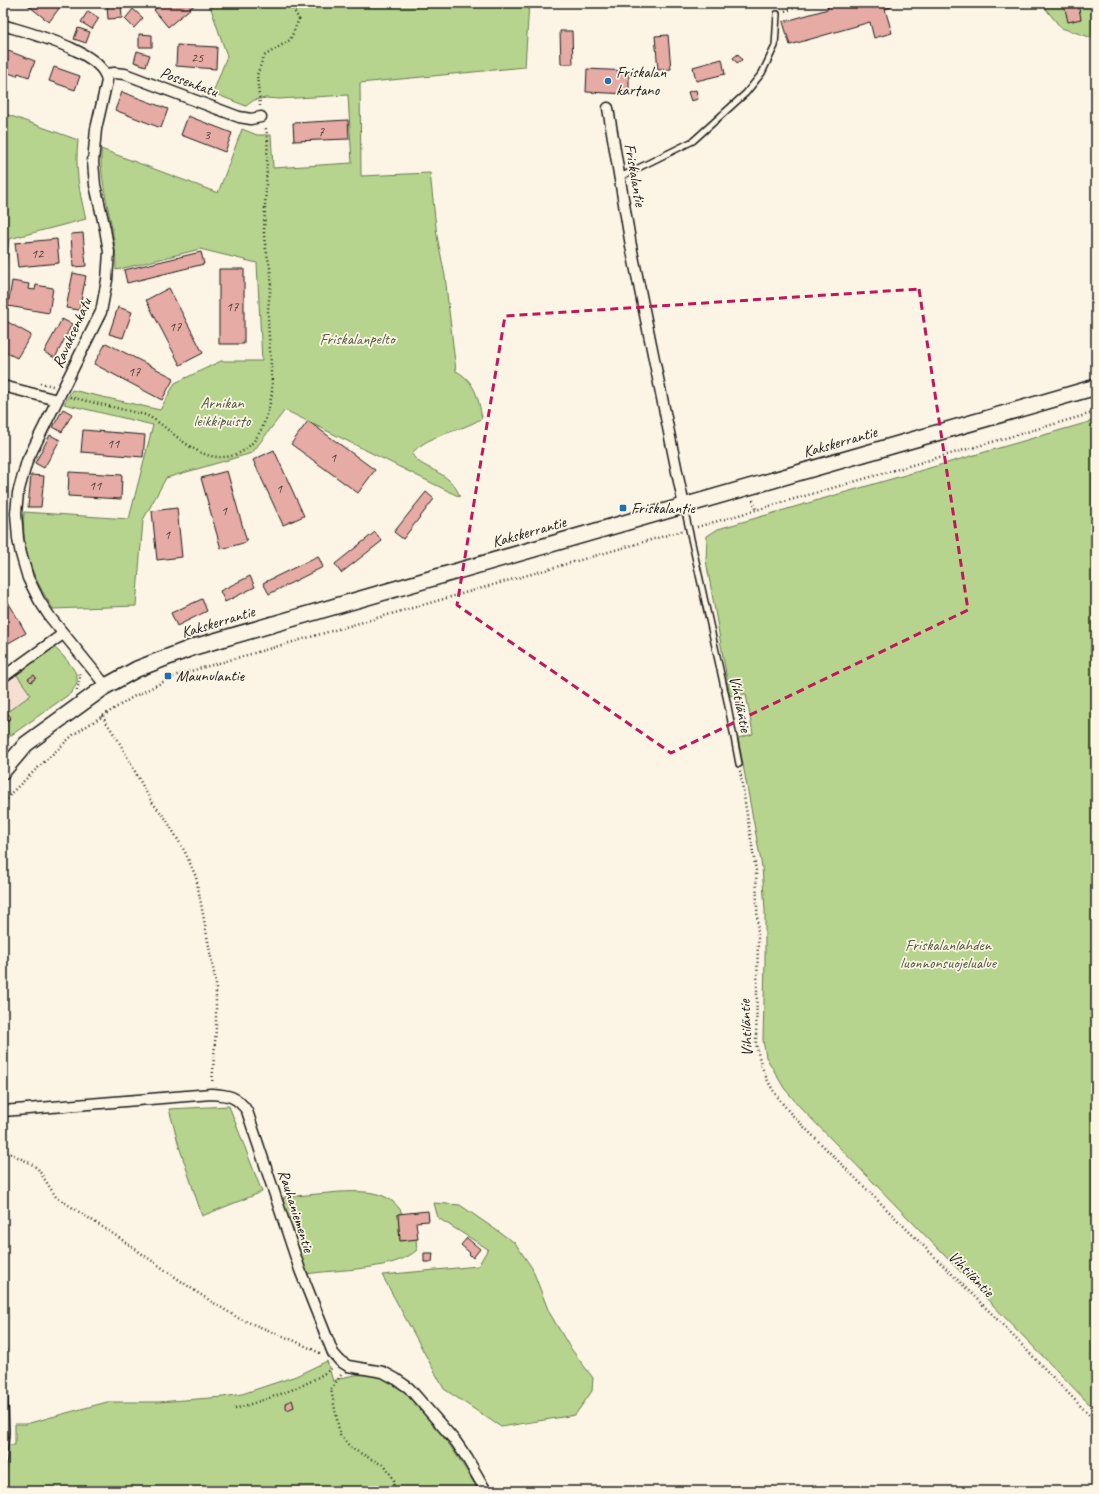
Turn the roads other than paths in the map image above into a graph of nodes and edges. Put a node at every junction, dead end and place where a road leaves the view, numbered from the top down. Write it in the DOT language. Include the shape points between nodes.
graph roads {
  1 [pos="777,14"];
  2 [pos="3,25"];
  3 [pos="106,74"];
  4 [pos="608,108"];
  5 [pos="261,117"];
  6 [pos="620,177"];
  7 [pos="3,386"];
  8 [pos="1096,387"];
  9 [pos="62,398"];
  10 [pos="684,506"];
  11 [pos="64,634"];
  12 [pos="3,677"];
  13 [pos="106,686"];
  14 [pos="739,764"];
  15 [pos="3,771"];
  16 [pos="3,1111"];
  17 [pos="3,1350"];
  18 [pos="3,1466"];
  19 [pos="486,1491"];
  1 -- 6 [label="lane" via="775,46 762,73 746,93 693,141"];
  2 -- 3 [label="street" via="86,55"];
  3 -- 5 [label="street, Possenkatu" via="125,74 239,117"];
  3 -- 9 [label="street, Ravaksenkatu" via="107,81 96,129 93,162 95,185 108,240 107,280 101,312"];
  4 -- 6 [label="street, Friskalantie"];
  6 -- 10 [label="street, Friskalantie"];
  7 -- 9 [label="street"];
  8 -- 10 [label="main road, Kakskerrantie"];
  9 -- 11 [label="street, Ravaksenkatu" via="27,461 18,493 16,513 18,539 28,578 50,617"];
  10 -- 13 [label="main road, Kakskerrantie" via="194,646 137,669"];
  10 -- 14 [label="lane, Vihtiläntie"];
  11 -- 12 [label="street"];
  11 -- 13 [label="street, Ravaksenkatu"];
  13 -- 15 [label="main road, Kakskerrantie" via="26,744"];
  16 -- 19 [label="street, Rauhaniementie" via="211,1094 231,1096 241,1102 247,1111 300,1270 333,1353 344,1363 382,1372 408,1388 456,1442"];
  17 -- 18 [label="lane" via="6,1433"];
}
